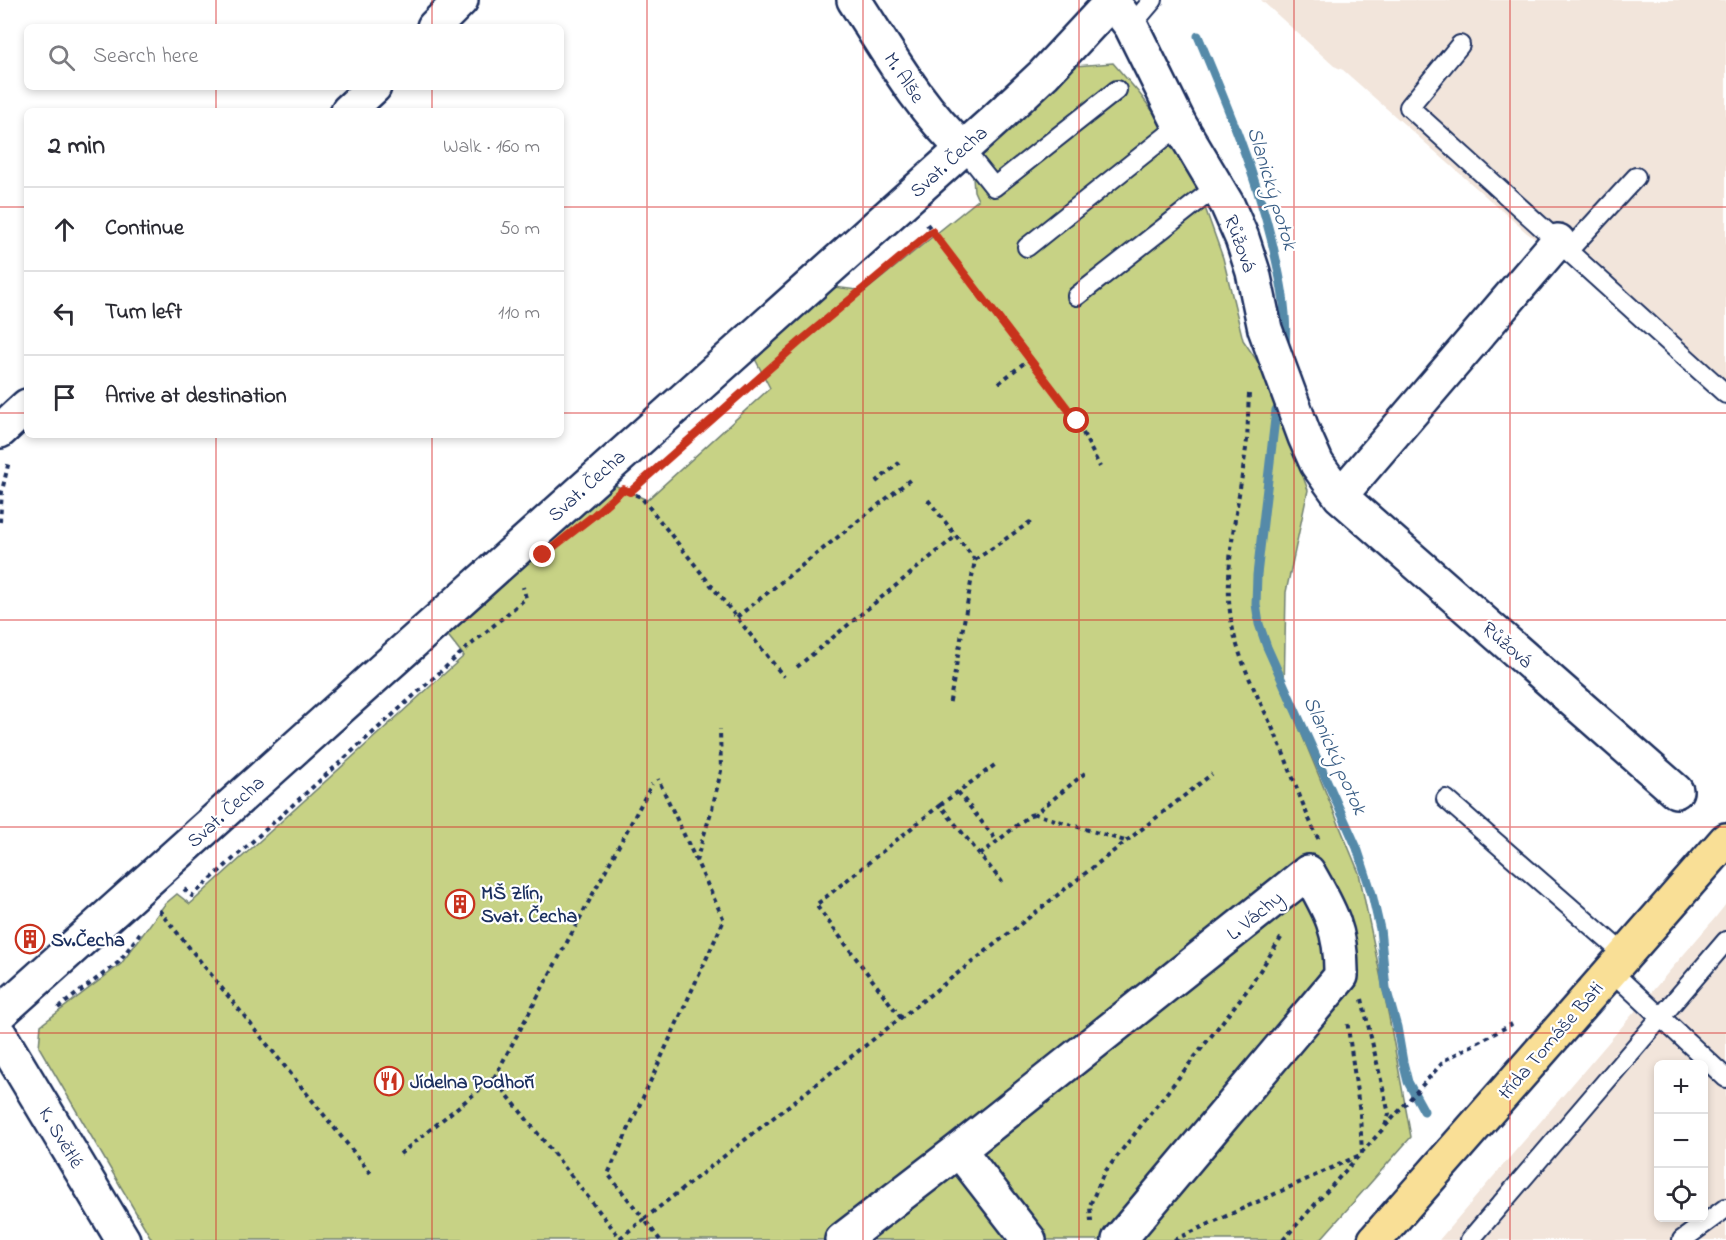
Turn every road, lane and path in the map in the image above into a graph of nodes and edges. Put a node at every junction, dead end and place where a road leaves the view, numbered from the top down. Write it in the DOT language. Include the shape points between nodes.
graph roads {
  1 [pos="461,0"];
  2 [pos="854,0"];
  3 [pos="1153,0"];
  4 [pos="1119,9"];
  5 [pos="437,24"];
  6 [pos="1460,45"];
  7 [pos="371,90"];
  8 [pos="1117,90"];
  9 [pos="351,108"];
  10 [pos="1180,125"];
  11 [pos="963,148"];
  12 [pos="1636,177"];
  13 [pos="1216,187"];
  14 [pos="907,197"];
  15 [pos="932,231"];
  16 [pos="1563,246"];
  17 [pos="1027,247"];
  18 [pos="1077,296"];
  19 [pos="803,339"];
  20 [pos="1029,359"];
  21 [pos="999,383"];
  22 [pos="1249,394"];
  23 [pos="1726,394"];
  24 [pos="24,411"];
  25 [pos="6,443"];
  26 [pos="899,463"];
  27 [pos="1100,467"];
  28 [pos="596,477"];
  29 [pos="911,479"];
  30 [pos="876,482"];
  31 [pos="639,484"];
  32 [pos="630,492"];
  33 [pos="1340,496"];
  34 [pos="928,500"];
  35 [pos="1033,520"];
  36 [pos="0,522"];
  37 [pos="956,536"];
  38 [pos="975,560"];
  39 [pos="519,577"];
  40 [pos="737,617"];
  41 [pos="797,667"];
  42 [pos="784,677"];
  43 [pos="949,706"];
  44 [pos="720,729"];
  45 [pos="996,764"];
  46 [pos="1085,773"];
  47 [pos="1212,774"];
  48 [pos="658,779"];
  49 [pos="652,784"];
  50 [pos="1676,791"];
  51 [pos="958,792"];
  52 [pos="1446,799"];
  53 [pos="940,805"];
  54 [pos="1035,814"];
  55 [pos="1726,840"];
  56 [pos="997,841"];
  57 [pos="1125,841"];
  58 [pos="1324,848"];
  59 [pos="980,855"];
  60 [pos="696,861"];
  61 [pos="1002,882"];
  62 [pos="178,885"];
  63 [pos="155,905"];
  64 [pos="145,925"];
  65 [pos="1279,927"];
  66 [pos="1726,941"];
  67 [pos="1618,963"];
  68 [pos="1351,984"];
  69 [pos="56,1009"];
  70 [pos="0,1013"];
  71 [pos="901,1018"];
  72 [pos="1662,1018"];
  73 [pos="1512,1024"];
  74 [pos="0,1035"];
  75 [pos="494,1078"];
  76 [pos="1726,1078"];
  77 [pos="1384,1129"];
  78 [pos="959,1150"];
  79 [pos="400,1154"];
  80 [pos="1362,1154"];
  81 [pos="373,1176"];
  82 [pos="1726,1208"];
  83 [pos="644,1219"];
  84 [pos="1091,1224"];
  85 [pos="621,1239"];
  86 [pos="123,1240"];
  87 [pos="660,1240"];
  88 [pos="842,1240"];
  89 [pos="1029,1240"];
  90 [pos="1119,1240"];
  91 [pos="1174,1240"];
  92 [pos="1284,1240"];
  93 [pos="1375,1240"];
  94 [pos="1470,1240"];
  95 [pos="1682,1240"];
  1 -- 5 [label="street"];
  2 -- 11 [label="street, M. Alše" via="928,110"];
  3 -- 4 [label="lane"];
  4 -- 10 [label="street, Růžová"];
  4 -- 11 [label="street, Svat. Čecha"];
  6 -- 16 [label="lane" via="1409,107"];
  7 -- 9 [label="street"];
  8 -- 11 [label="lane" via="994,187"];
  10 -- 13 [label="street, Růžová"];
  10 -- 17 [label="lane"];
  11 -- 14 [label="street, Svat. Čecha"];
  12 -- 16 [label="lane"];
  13 -- 18 [label="lane"];
  13 -- 33 [label="street, Růžová" via="1242,238 1265,329 1305,437 1317,464"];
  14 -- 15 [label="path"];
  14 -- 28 [label="street, Svat. Čecha"];
  15 -- 19 [label="path"];
  15 -- 20 [label="path"];
  16 -- 23 [label="lane"];
  16 -- 33 [label="street"];
  20 -- 21 [label="path"];
  20 -- 27 [label="path" via="1077,421"];
  22 -- 58 [label="path" via="1247,439 1232,540 1230,615 1245,672 1276,735 1305,813"];
  24 -- 25 [label="street"];
  25 -- 36 [label="path"];
  26 -- 30 [label="path"];
  28 -- 32 [label="path"];
  28 -- 70 [label="street, Svat. Čecha"];
  29 -- 40 [label="path"];
  31 -- 32 [label="path"];
  32 -- 40 [label="path" via="641,497"];
  33 -- 50 [label="street, Růžová"];
  34 -- 37 [label="path"];
  35 -- 38 [label="path"];
  37 -- 38 [label="path"];
  37 -- 41 [label="path"];
  38 -- 43 [label="path"];
  39 -- 62 [label="path" via="526,598 192,896"];
  40 -- 42 [label="path"];
  44 -- 60 [label="path" via="721,771"];
  45 -- 51 [label="path"];
  46 -- 54 [label="path"];
  47 -- 57 [label="path"];
  48 -- 60 [label="path"];
  49 -- 75 [label="path"];
  51 -- 53 [label="path"];
  51 -- 56 [label="path"];
  52 -- 67 [label="lane"];
  53 -- 59 [label="path"];
  53 -- 71 [label="path" via="816,905"];
  54 -- 56 [label="path"];
  54 -- 57 [label="path"];
  55 -- 67 [label="main road, třída Tomáše Bati"];
  56 -- 59 [label="path"];
  57 -- 71 [label="path"];
  59 -- 61 [label="path"];
  60 -- 83 [label="path" via="723,920 608,1174"];
  63 -- 81 [label="path"];
  64 -- 69 [label="path" via="119,962"];
  65 -- 84 [label="path" via="1283,935 1248,989 1104,1173 1090,1204"];
  66 -- 72 [label="lane"];
  67 -- 72 [label="lane"];
  67 -- 93 [label="main road, třída Tomáše Bati"];
  68 -- 77 [label="path" via="1389,1114"];
  68 -- 78 [label="street, L. Váchy" via="1338,932 1308,872"];
  68 -- 80 [label="path"];
  68 -- 90 [label="street"];
  71 -- 83 [label="path"];
  72 -- 76 [label="lane"];
  72 -- 94 [label="lane"];
  73 -- 77 [label="path" via="1445,1060"];
  74 -- 86 [label="street, K. Světlé"];
  75 -- 79 [label="path"];
  75 -- 85 [label="path"];
  77 -- 80 [label="path"];
  78 -- 88 [label="street, L. Váchy"];
  78 -- 89 [label="street"];
  80 -- 91 [label="path"];
  80 -- 92 [label="path"];
  82 -- 95 [label="lane"];
  83 -- 85 [label="path"];
  83 -- 87 [label="path"];
}
